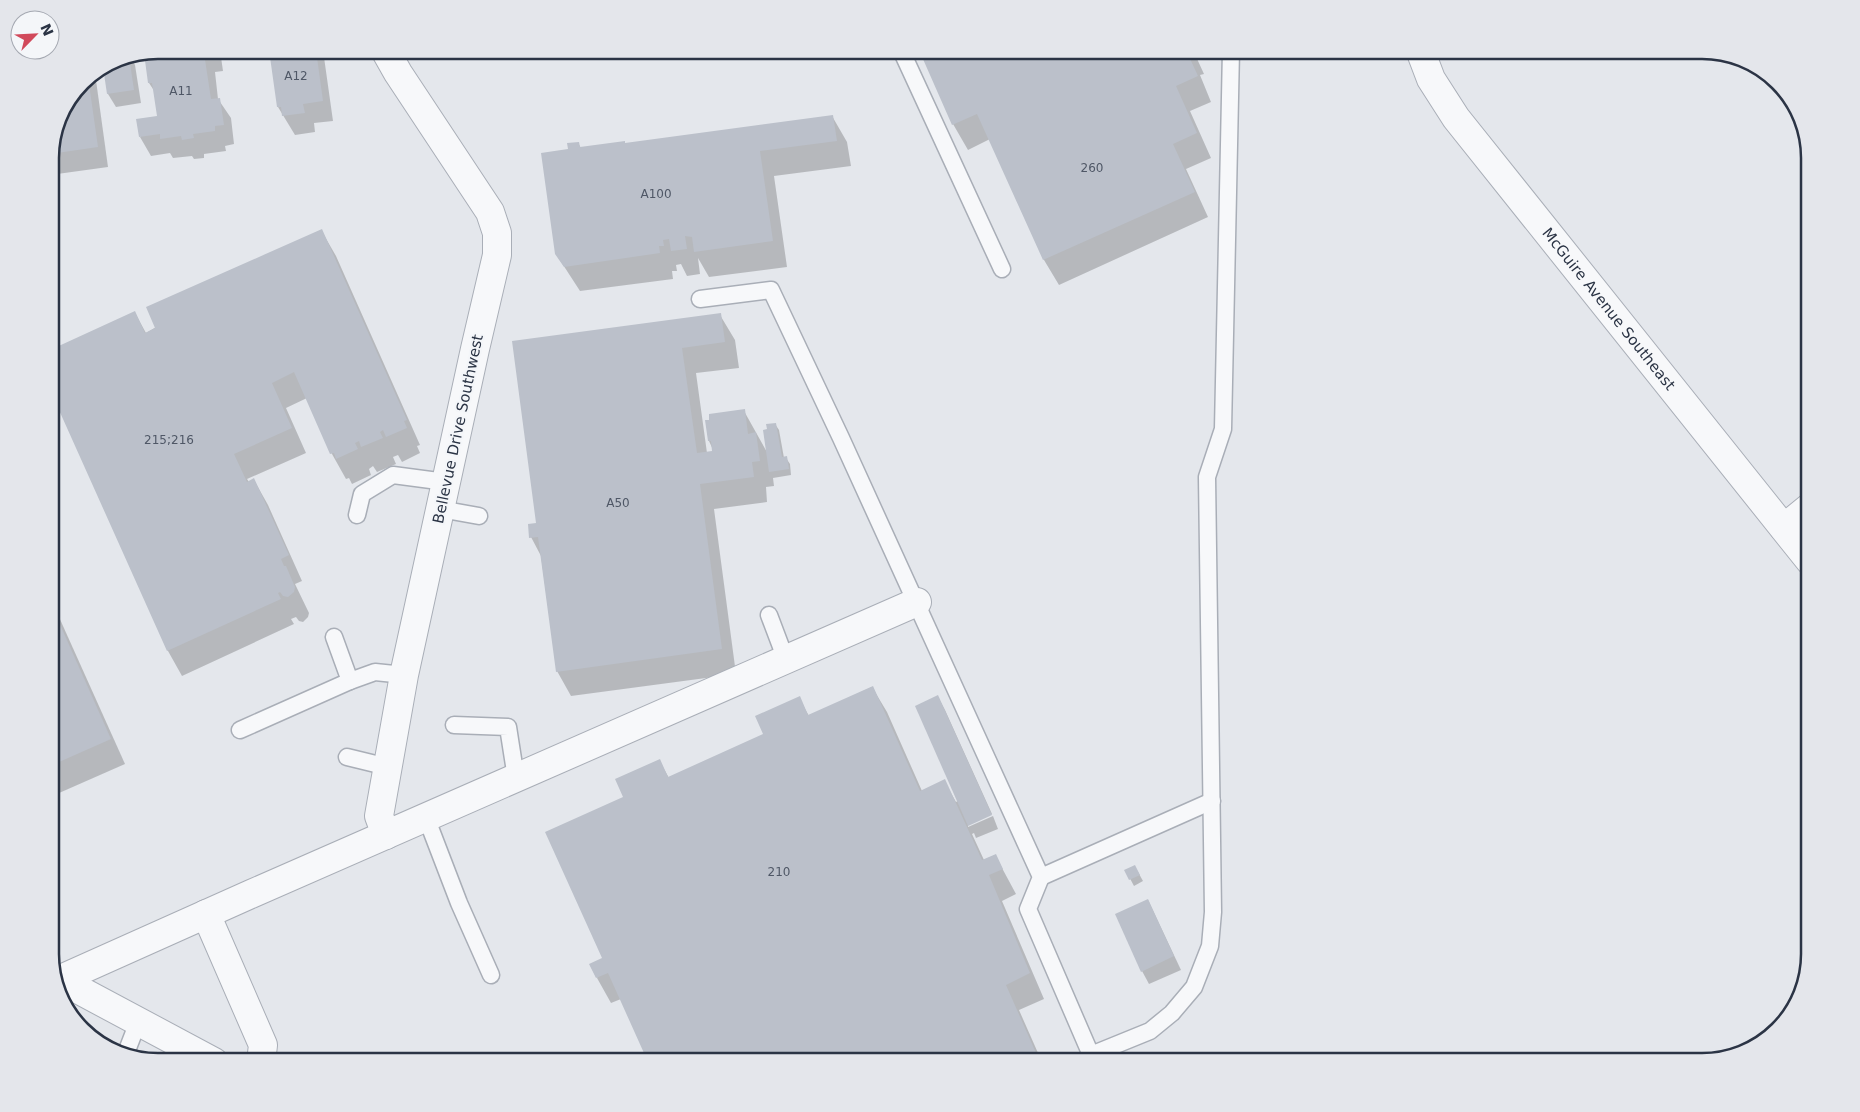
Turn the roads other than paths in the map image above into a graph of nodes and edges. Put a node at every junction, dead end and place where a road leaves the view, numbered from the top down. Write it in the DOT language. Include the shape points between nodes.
graph roads {
  1 [pos="390,59"];
  2 [pos="905,59"];
  3 [pos="1231,59"];
  4 [pos="1423,59"];
  5 [pos="1002,269"];
  6 [pos="700,298"];
  7 [pos="446,482"];
  8 [pos="440,509"];
  9 [pos="1801,514"];
  10 [pos="356,515"];
  11 [pos="480,516"];
  12 [pos="1784,528"];
  13 [pos="1801,550"];
  14 [pos="917,602"];
  15 [pos="769,615"];
  16 [pos="334,636"];
  17 [pos="786,660"];
  18 [pos="404,675"];
  19 [pos="350,681"];
  20 [pos="454,726"];
  21 [pos="240,730"];
  22 [pos="347,757"];
  23 [pos="388,767"];
  24 [pos="516,778"];
  25 [pos="1212,802"];
  26 [pos="426,817"];
  27 [pos="386,835"];
  28 [pos="1041,877"];
  29 [pos="206,914"];
  30 [pos="491,975"];
  31 [pos="62,976"];
  32 [pos="63,981"];
  33 [pos="138,1022"];
  34 [pos="128,1049"];
  35 [pos="197,1053"];
  36 [pos="262,1053"];
  37 [pos="1090,1053"];
  38 [pos="1096,1053"];
  1 -- 7 [label="street, Bellevue Drive Southwest" via="490,212 497,233 497,255"];
  2 -- 5 [label="lane"];
  3 -- 25 [label="lane" via="1223,429 1207,477"];
  4 -- 12 [label="street, McGuire Avenue Southeast" via="1431,79 1456,118"];
  6 -- 14 [label="lane" via="771,290"];
  7 -- 8 [label="street, Bellevue Drive Southwest"];
  7 -- 10 [label="lane" via="393,475 362,494"];
  8 -- 11 [label="lane"];
  8 -- 18 [label="street, Bellevue Drive Southwest"];
  9 -- 12 [label="street"];
  12 -- 13 [label="street, McGuire Avenue Southeast"];
  14 -- 17 [label="street"];
  14 -- 28 [label="lane"];
  15 -- 17 [label="lane"];
  16 -- 19 [label="lane"];
  17 -- 24 [label="street"];
  18 -- 19 [label="lane" via="375,672"];
  18 -- 23 [label="street, Bellevue Drive Southwest"];
  19 -- 21 [label="lane"];
  20 -- 24 [label="lane" via="508,727"];
  22 -- 23 [label="lane"];
  23 -- 27 [label="street, Bellevue Drive Southwest" via="379,816"];
  24 -- 26 [label="street"];
  25 -- 28 [label="lane"];
  25 -- 38 [label="lane" via="1213,912 1210,946 1194,987 1172,1013 1150,1031"];
  26 -- 27 [label="street"];
  26 -- 30 [label="lane"];
  27 -- 29 [label="street"];
  28 -- 37 [label="lane" via="1028,909"];
  29 -- 31 [label="street"];
  29 -- 36 [label="street" via="263,1045"];
  32 -- 33 [label="street"];
  33 -- 34 [label="lane"];
  33 -- 35 [label="street"];
}
